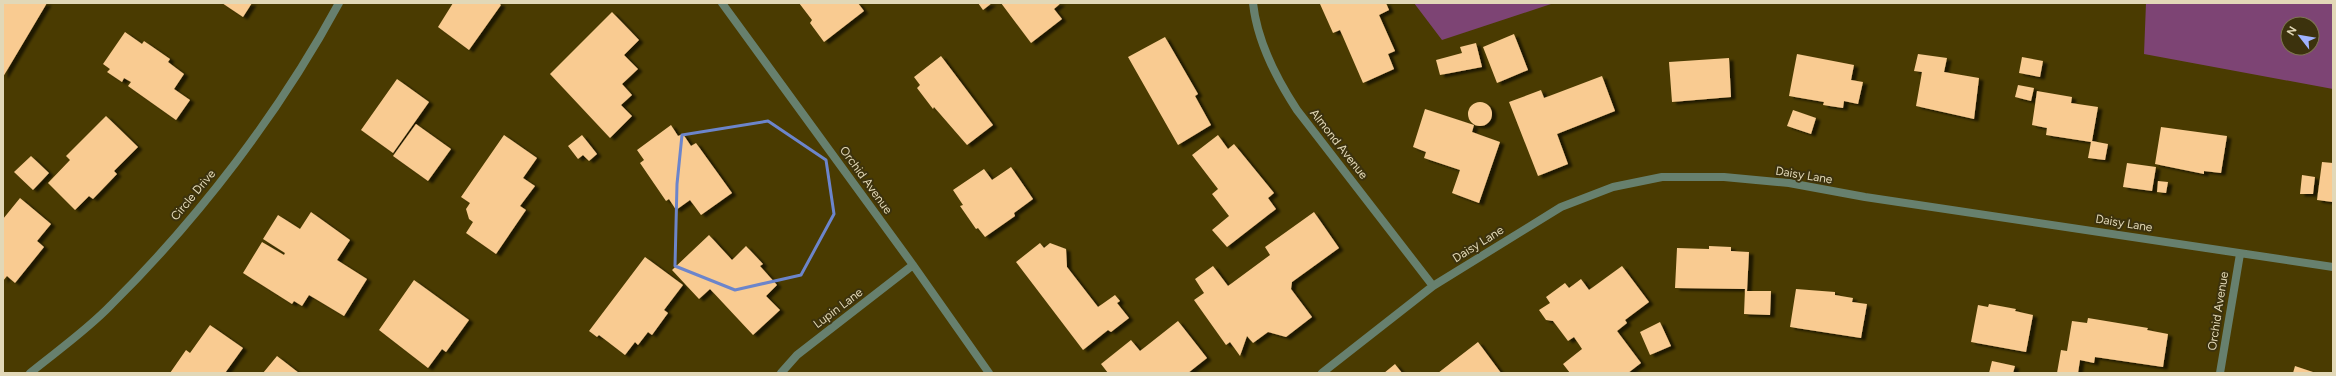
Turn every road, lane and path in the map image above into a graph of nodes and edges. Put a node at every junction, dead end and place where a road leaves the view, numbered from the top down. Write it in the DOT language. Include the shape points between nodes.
graph roads {
  1 [pos="339,3"];
  2 [pos="722,3"];
  3 [pos="1253,3"];
  4 [pos="2240,254"];
  5 [pos="913,265"];
  6 [pos="2333,268"];
  7 [pos="1433,286"];
  8 [pos="30,373"];
  9 [pos="781,373"];
  10 [pos="989,373"];
  11 [pos="1322,373"];
  12 [pos="2220,373"];
  1 -- 8 [label="street, Circle Drive" via="279,100 220,182 111,305"];
  2 -- 5 [label="street, Orchid Avenue"];
  3 -- 7 [label="street, Almond Avenue" via="1256,20 1278,82"];
  4 -- 6 [label="street, Daisy Lane"];
  4 -- 7 [label="street, Daisy Lane" via="1865,197 1789,183 1662,177 1613,187 1561,207"];
  4 -- 12 [label="street, Orchid Avenue"];
  5 -- 9 [label="street, Lupin Lane" via="796,354"];
  5 -- 10 [label="street, Orchid Avenue"];
  7 -- 11 [label="street, Daisy Lane"];
}
